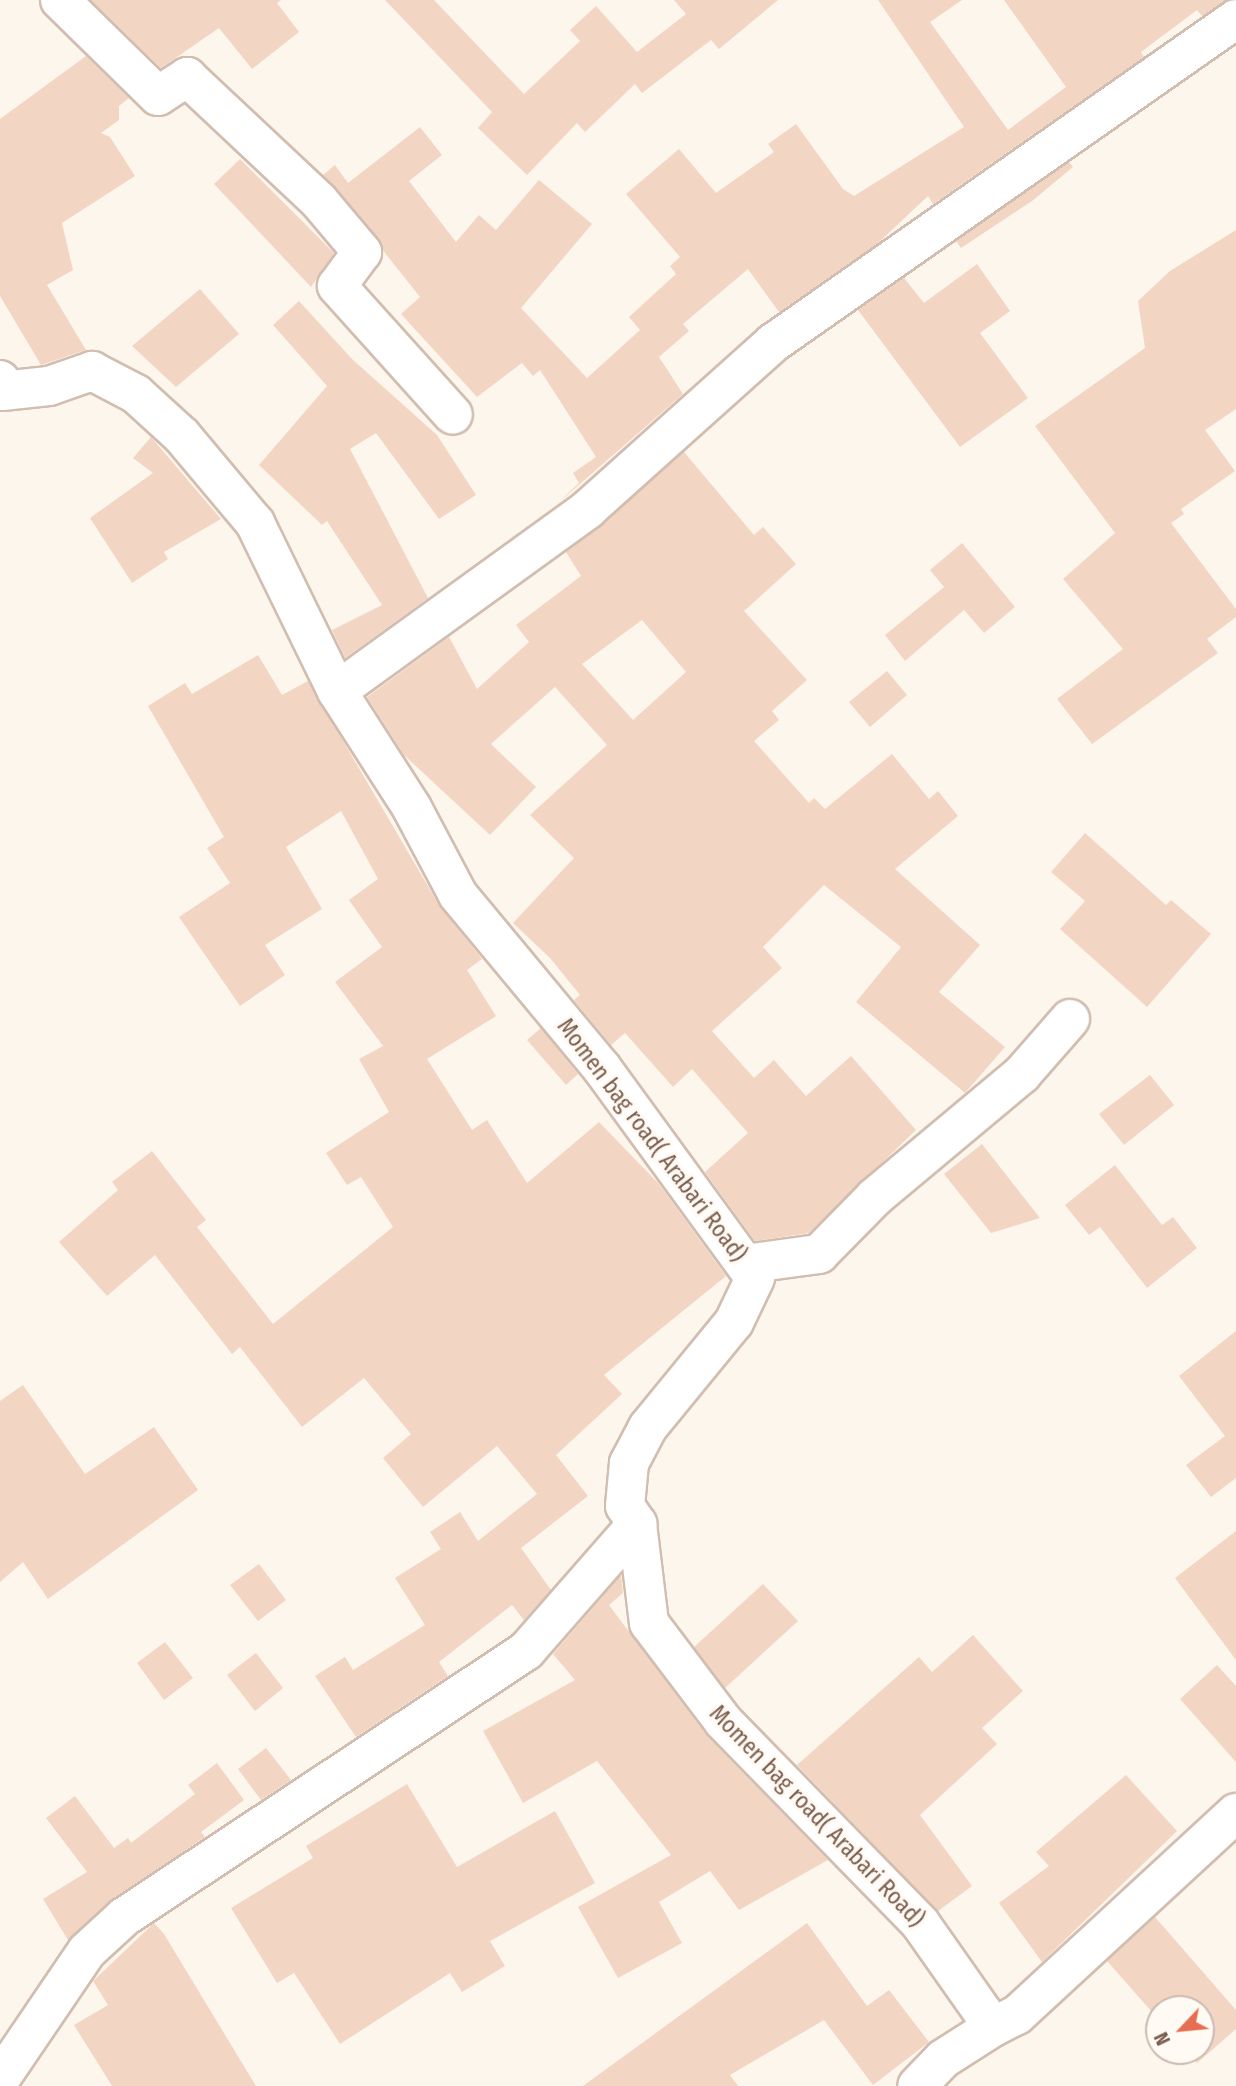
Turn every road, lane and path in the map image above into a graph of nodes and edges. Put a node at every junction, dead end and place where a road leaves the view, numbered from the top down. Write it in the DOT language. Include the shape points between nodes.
graph roads {
  1 [pos="60,0"];
  2 [pos="1236,19"];
  3 [pos="0,380"];
  4 [pos="453,415"];
  5 [pos="337,691"];
  6 [pos="1070,1019"];
  7 [pos="745,1264"];
  8 [pos="637,1524"];
  9 [pos="1236,1813"];
  10 [pos="993,2027"];
  11 [pos="0,2079"];
  12 [pos="917,2086"];
  1 -- 4 [label="street" via="158,96 187,77 319,201 362,252 337,286"];
  2 -- 5 [label="street" via="773,343 588,509"];
  3 -- 5 [label="street, Momen bag road( Arabari Road)" via="2,391 14,390 49,386 92,372 136,394 182,436 255,523"];
  5 -- 7 [label="street, Momen bag road( Arabari Road)" via="412,808 458,895 601,1066"];
  6 -- 7 [label="street" via="1022,1074 875,1197 819,1254"];
  7 -- 8 [label="street, Momen bag road( Arabari Road)" via="755,1278 734,1322 648,1427 629,1463 625,1506"];
  8 -- 10 [label="street, Momen bag road( Arabari Road)" via="649,1623 723,1721 920,1923"];
  8 -- 11 [label="street" via="526,1651 124,1917 87,1951"];
  9 -- 10 [label="street" via="1017,2015"];
  10 -- 12 [label="street" via="943,2059"];
}
